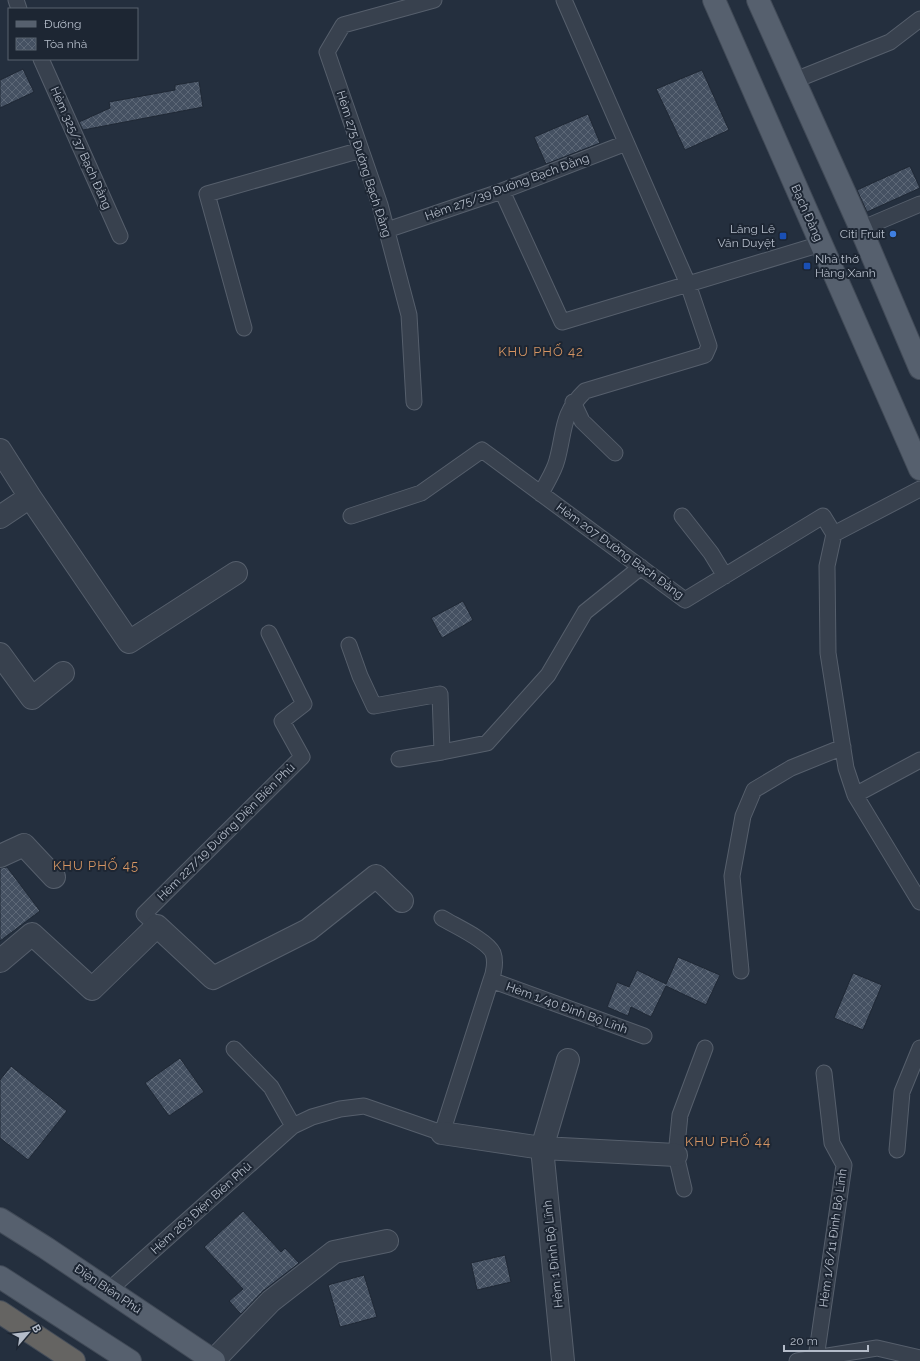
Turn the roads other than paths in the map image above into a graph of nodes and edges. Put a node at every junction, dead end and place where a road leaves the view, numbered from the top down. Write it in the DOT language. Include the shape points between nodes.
graph roads {
  1 [pos="434,0"];
  2 [pos="564,0"];
  3 [pos="714,0"];
  4 [pos="758,0"];
  5 [pos="920,19"];
  6 [pos="42,60"];
  7 [pos="793,80"];
  8 [pos="626,143"];
  9 [pos="361,150"];
  10 [pos="502,191"];
  11 [pos="920,204"];
  12 [pos="861,229"];
  13 [pos="387,230"];
  14 [pos="120,236"];
  15 [pos="821,244"];
  16 [pos="688,284"];
  17 [pos="244,328"];
  18 [pos="920,368"];
  19 [pos="414,402"];
  20 [pos="573,402"];
  21 [pos="0,450"];
  22 [pos="615,453"];
  23 [pos="920,469"];
  24 [pos="920,489"];
  25 [pos="541,494"];
  26 [pos="30,497"];
  27 [pos="351,516"];
  28 [pos="682,516"];
  29 [pos="0,517"];
  30 [pos="834,534"];
  31 [pos="641,567"];
  32 [pos="236,573"];
  33 [pos="725,576"];
  34 [pos="269,633"];
  35 [pos="349,644"];
  36 [pos="0,654"];
  37 [pos="63,674"];
  38 [pos="843,747"];
  39 [pos="442,752"];
  40 [pos="399,759"];
  41 [pos="920,760"];
  42 [pos="855,795"];
  43 [pos="0,856"];
  44 [pos="54,877"];
  45 [pos="402,901"];
  46 [pos="920,902"];
  47 [pos="442,918"];
  48 [pos="157,926"];
  49 [pos="0,961"];
  50 [pos="741,971"];
  51 [pos="491,980"];
  52 [pos="644,1036"];
  53 [pos="705,1048"];
  54 [pos="920,1048"];
  55 [pos="234,1049"];
  56 [pos="568,1060"];
  57 [pos="824,1073"];
  58 [pos="293,1126"];
  59 [pos="442,1132"];
  60 [pos="542,1148"];
  61 [pos="898,1150"];
  62 [pos="676,1154"];
  63 [pos="684,1190"];
  64 [pos="0,1219"];
  65 [pos="387,1241"];
  66 [pos="0,1277"];
  67 [pos="109,1290"];
  68 [pos="0,1312"];
  69 [pos="816,1358"];
  70 [pos="920,1358"];
  71 [pos="74,1361"];
  72 [pos="130,1361"];
  73 [pos="214,1361"];
  74 [pos="563,1361"];
  75 [pos="797,1361"];
  1 -- 9 [label="lane, Hẻm 275 Đường Bạch Đằng" via="343,25 326,52"];
  2 -- 8 [label="lane"];
  3 -- 15 [label="main road, Bạch Đằng"];
  4 -- 7 [label="main road"];
  5 -- 7 [label="lane" via="890,42"];
  6 -- 14 [label="lane, Hẻm 325/37 Bạch Đằng"];
  7 -- 12 [label="main road"];
  8 -- 10 [label="lane, Hẻm 275/39 Đường Bạch Đằng"];
  8 -- 16 [label="lane"];
  9 -- 13 [label="lane, Hẻm 275 Đường Bạch Đằng"];
  9 -- 17 [label="lane" via="207,194"];
  10 -- 13 [label="lane, Hẻm 275/39 Đường Bạch Đằng"];
  10 -- 16 [label="lane" via="562,322"];
  11 -- 12 [label="lane"];
  12 -- 18 [label="main road"];
  13 -- 19 [label="lane, Hẻm 275 Đường Bạch Đằng" via="409,315"];
  15 -- 16 [label="lane"];
  15 -- 23 [label="main road, Bạch Đằng"];
  16 -- 20 [label="lane" via="709,346 706,355 585,391"];
  20 -- 22 [label="lane" via="582,421"];
  20 -- 25 [label="lane" via="566,417 557,462"];
  21 -- 26 [label="street"];
  24 -- 30 [label="lane"];
  25 -- 27 [label="lane, Hẻm 207 Đường Bạch Đằng" via="482,450 421,493"];
  25 -- 31 [label="lane, Hẻm 207 Đường Bạch Đằng"];
  26 -- 29 [label="street"];
  26 -- 32 [label="street" via="129,642"];
  28 -- 33 [label="lane" via="711,553"];
  30 -- 33 [label="lane, Hẻm 207 Đường Bạch Đằng" via="823,516"];
  30 -- 38 [label="lane" via="827,566 828,653"];
  31 -- 33 [label="lane, Hẻm 207 Đường Bạch Đằng" via="686,600"];
  31 -- 39 [label="lane" via="585,612 548,675 488,744"];
  34 -- 48 [label="lane, Hẻm 227/19 Đường Điện Biên Phủ" via="304,704 282,721 302,757 144,914"];
  35 -- 39 [label="lane" via="374,706 440,694"];
  36 -- 37 [label="street" via="32,698"];
  38 -- 42 [label="lane" via="846,768"];
  38 -- 50 [label="lane" via="791,768 754,790 743,816 732,876"];
  39 -- 40 [label="lane"];
  41 -- 42 [label="lane"];
  42 -- 46 [label="lane"];
  43 -- 44 [label="street" via="24,845"];
  45 -- 48 [label="street" via="376,876 308,930 213,978"];
  47 -- 51 [label="lane, Hẻm 1/40 Đinh Bộ Lĩnh" via="485,943 493,953 494,968"];
  48 -- 49 [label="street" via="92,989 32,934"];
  51 -- 52 [label="lane, Hẻm 1/40 Đinh Bộ Lĩnh"];
  51 -- 59 [label="lane, Hẻm 1/40 Đinh Bộ Lĩnh"];
  53 -- 62 [label="lane" via="680,1115"];
  54 -- 61 [label="lane" via="902,1092"];
  55 -- 58 [label="lane" via="271,1087"];
  56 -- 60 [label="street"];
  57 -- 69 [label="lane, Hẻm 1/6/11 Đinh Bộ Lĩnh" via="832,1143 844,1165"];
  58 -- 59 [label="lane, Hẻm 263 Điện Biên Phủ" via="312,1117 340,1109 364,1106"];
  58 -- 67 [label="lane, Hẻm 263 Điện Biên Phủ"];
  59 -- 60 [label="street"];
  60 -- 62 [label="street"];
  60 -- 74 [label="street, Hẻm 1 Đinh Bộ Lĩnh"];
  62 -- 63 [label="lane"];
  64 -- 67 [label="main road, Điện Biên Phủ"];
  65 -- 73 [label="street" via="334,1252 271,1301"];
  66 -- 72 [label="main road"];
  67 -- 73 [label="main road, Điện Biên Phủ"];
  68 -- 71 [label="highway"];
  69 -- 70 [label="lane" via="877,1348"];
  69 -- 75 [label="lane"];
}
